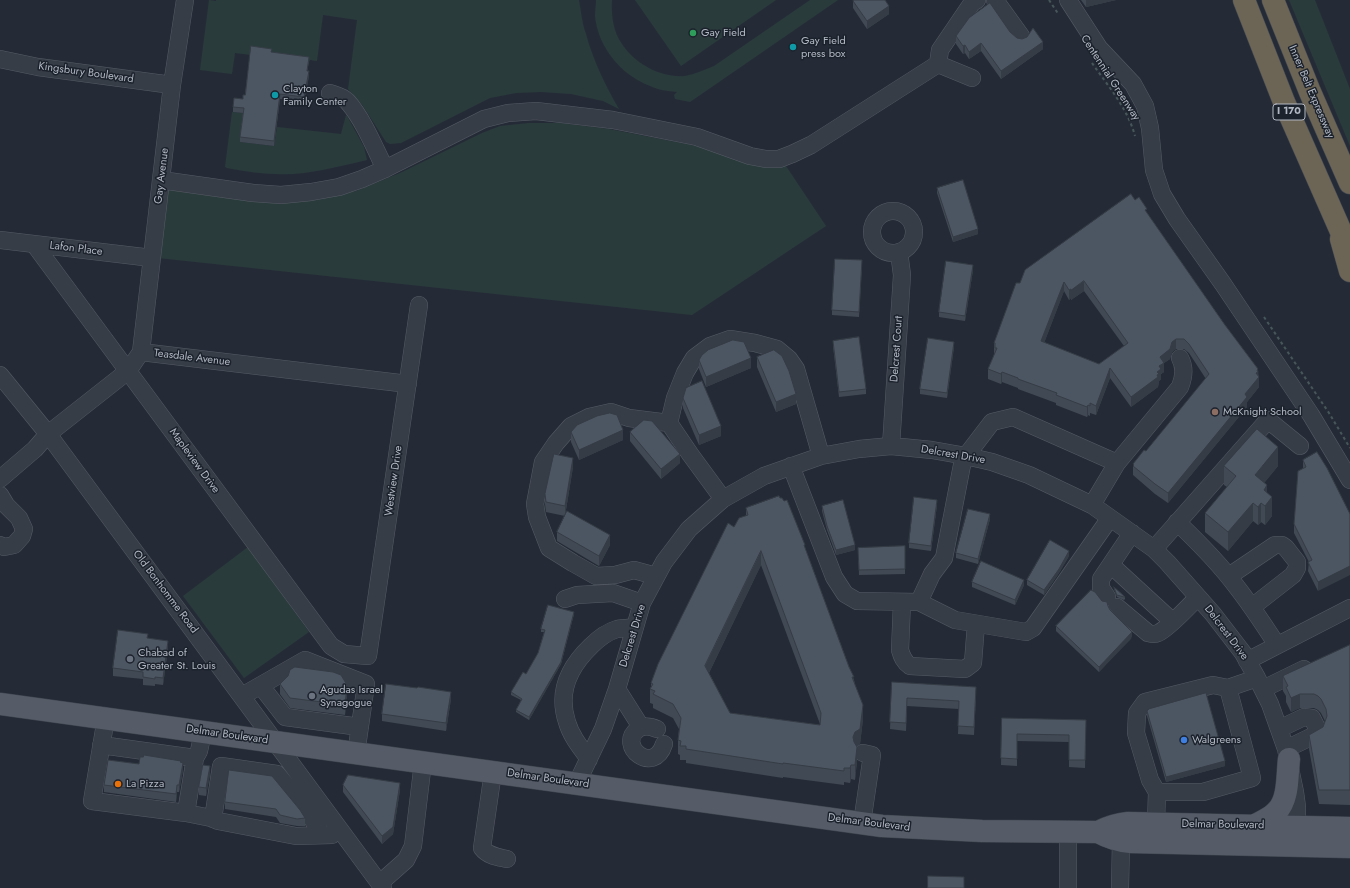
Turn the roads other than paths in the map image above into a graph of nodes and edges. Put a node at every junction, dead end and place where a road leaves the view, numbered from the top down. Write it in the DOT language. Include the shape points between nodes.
graph roads {
  1 [pos="185,0"];
  2 [pos="977,0"];
  3 [pos="995,0"];
  4 [pos="1068,0"];
  5 [pos="1244,0"];
  6 [pos="1273,0"];
  7 [pos="1021,36"];
  8 [pos="0,59"];
  9 [pos="938,64"];
  10 [pos="972,78"];
  11 [pos="172,85"];
  12 [pos="330,93"];
  13 [pos="385,169"];
  14 [pos="161,180"];
  15 [pos="1350,183"];
  16 [pos="1337,222"];
  17 [pos="0,240"];
  18 [pos="34,244"];
  19 [pos="899,252"];
  20 [pos="1350,252"];
  21 [pos="152,258"];
  22 [pos="1350,271"];
  23 [pos="419,305"];
  24 [pos="141,352"];
  25 [pos="1180,358"];
  26 [pos="128,371"];
  27 [pos="0,375"];
  28 [pos="408,384"];
  29 [pos="1315,422"];
  30 [pos="669,423"];
  31 [pos="48,434"];
  32 [pos="891,446"];
  33 [pos="821,456"];
  34 [pos="966,456"];
  35 [pos="1117,463"];
  36 [pos="791,466"];
  37 [pos="0,479"];
  38 [pos="1350,480"];
  39 [pos="0,494"];
  40 [pos="723,499"];
  41 [pos="1092,505"];
  42 [pos="1110,518"];
  43 [pos="1177,522"];
  44 [pos="1132,533"];
  45 [pos="0,545"];
  46 [pos="1154,549"];
  47 [pos="1111,565"];
  48 [pos="656,576"];
  49 [pos="1228,576"];
  50 [pos="1198,597"];
  51 [pos="565,599"];
  52 [pos="902,602"];
  53 [pos="919,602"];
  54 [pos="642,603"];
  55 [pos="1252,607"];
  56 [pos="1350,608"];
  57 [pos="1172,621"];
  58 [pos="976,624"];
  59 [pos="635,627"];
  60 [pos="1277,645"];
  61 [pos="368,656"];
  62 [pos="1247,660"];
  63 [pos="1316,664"];
  64 [pos="1260,683"];
  65 [pos="261,686"];
  66 [pos="1228,688"];
  67 [pos="617,689"];
  68 [pos="242,696"];
  69 [pos="0,704"];
  70 [pos="106,718"];
  71 [pos="144,724"];
  72 [pos="360,727"];
  73 [pos="1279,729"];
  74 [pos="203,732"];
  75 [pos="654,733"];
  76 [pos="275,742"];
  77 [pos="101,745"];
  78 [pos="140,750"];
  79 [pos="863,753"];
  80 [pos="356,754"];
  81 [pos="1288,754"];
  82 [pos="195,758"];
  83 [pos="589,759"];
  84 [pos="423,762"];
  85 [pos="493,772"];
  86 [pos="299,773"];
  87 [pos="277,774"];
  88 [pos="576,783"];
  89 [pos="1158,792"];
  90 [pos="186,813"];
  91 [pos="213,819"];
  92 [pos="862,823"];
  93 [pos="1156,823"];
  94 [pos="1255,825"];
  95 [pos="1350,828"];
  96 [pos="1068,832"];
  97 [pos="1098,832"];
  98 [pos="322,835"];
  99 [pos="344,835"];
  100 [pos="1297,837"];
  101 [pos="1121,841"];
  102 [pos="1350,848"];
  103 [pos="507,859"];
  104 [pos="382,886"];
  105 [pos="1068,888"];
  106 [pos="1120,888"];
  1 -- 11 [label="street, Gay Avenue"];
  2 -- 9 [label="street" via="972,3 940,50"];
  3 -- 7 [label="street"];
  4 -- 29 [label="street" via="1099,48 1133,84 1145,106 1154,170 1162,194"];
  5 -- 16 [label="highway, I 170"];
  6 -- 15 [label="highway, Inner Belt Expressway / I 170"];
  8 -- 11 [label="street, Kingsbury Boulevard" via="38,67"];
  9 -- 10 [label="street"];
  9 -- 13 [label="street" via="811,145 779,159 750,156 697,137 613,120 536,111 508,113 484,119"];
  11 -- 14 [label="street, Gay Avenue"];
  12 -- 13 [label="street" via="346,100 358,117"];
  13 -- 14 [label="street" via="339,187 281,194 234,191"];
  14 -- 21 [label="street, Gay Avenue"];
  16 -- 20 [label="highway, I 170"];
  16 -- 22 [label="highway"];
  17 -- 18 [label="street, Lafon Place"];
  18 -- 21 [label="street, Lafon Place"];
  18 -- 26 [label="street, Mapleview Drive"];
  19 -- 32 [label="street, Delcrest Court" via="902,275"];
  21 -- 24 [label="street, Gay Avenue"];
  23 -- 28 [label="street, Westview Drive"];
  24 -- 26 [label="street, Teasdale Avenue"];
  24 -- 28 [label="street, Teasdale Avenue"];
  25 -- 35 [label="street" via="1183,363 1183,380 1180,386"];
  26 -- 31 [label="street, Teasdale Avenue"];
  26 -- 61 [label="street, Mapleview Drive" via="331,646 344,654"];
  27 -- 31 [label="street, Old Bonhomme Road"];
  28 -- 61 [label="street, Westview Drive"];
  29 -- 38 [label="street"];
  29 -- 43 [label="street" via="1297,443 1268,420"];
  30 -- 33 [label="street" via="675,398 694,358 710,346 730,339 754,343 777,350 796,369"];
  30 -- 40 [label="street"];
  30 -- 48 [label="street" via="629,418 611,412 589,417 571,426 543,462 535,504 548,548 573,563 596,576 634,570"];
  31 -- 37 [label="street, Teasdale Avenue" via="35,449"];
  31 -- 68 [label="street, Old Bonhomme Road"];
  32 -- 33 [label="street, Delcrest Drive"];
  32 -- 34 [label="street, Delcrest Drive"];
  33 -- 36 [label="street, Delcrest Drive"];
  34 -- 35 [label="street" via="992,422 1013,417"];
  34 -- 41 [label="street, Delcrest Drive" via="1029,475"];
  34 -- 53 [label="street" via="962,465 944,558 932,574"];
  35 -- 41 [label="street"];
  36 -- 40 [label="street, Delcrest Drive" via="764,476"];
  36 -- 52 [label="street" via="834,577 845,594 857,601"];
  39 -- 45 [label="street" via="6,505 19,518 24,529 22,536 14,545"];
  40 -- 48 [label="street, Delcrest Drive" via="689,529"];
  41 -- 42 [label="street, Delcrest Drive"];
  42 -- 44 [label="street, Delcrest Drive"];
  42 -- 58 [label="street" via="1033,628 1026,632"];
  43 -- 46 [label="street"];
  43 -- 49 [label="street"];
  44 -- 46 [label="street, Delcrest Drive"];
  44 -- 47 [label="street"];
  46 -- 50 [label="street, Delcrest Drive"];
  47 -- 57 [label="street"];
  47 -- 57 [label="street" via="1101,580 1101,588 1112,602 1148,633 1159,633"];
  48 -- 54 [label="street, Delcrest Drive"];
  49 -- 55 [label="street"];
  49 -- 55 [label="street" via="1275,545 1286,548 1296,562 1297,568"];
  50 -- 57 [label="street"];
  50 -- 62 [label="street, Delcrest Drive"];
  51 -- 54 [label="street" via="577,595 613,593"];
  52 -- 53 [label="street"];
  52 -- 58 [label="street" via="900,650 905,662 910,666 965,669 973,663"];
  53 -- 58 [label="street" via="955,620"];
  54 -- 59 [label="street, Delcrest Drive"];
  55 -- 60 [label="street"];
  56 -- 60 [label="street"];
  59 -- 67 [label="street, Delcrest Drive"];
  59 -- 83 [label="street" via="616,629 600,638 580,656 568,675 564,691 567,722 573,738"];
  60 -- 62 [label="street"];
  62 -- 64 [label="street, Delcrest Drive"];
  63 -- 64 [label="street"];
  64 -- 66 [label="street"];
  64 -- 73 [label="street, Delcrest Drive"];
  65 -- 68 [label="street"];
  65 -- 72 [label="street" via="285,717"];
  65 -- 72 [label="street" via="305,660 366,684"];
  66 -- 89 [label="street" via="1213,685 1145,702 1137,713 1136,733 1150,780"];
  66 -- 89 [label="street" via="1252,778 1203,792"];
  67 -- 75 [label="street"];
  67 -- 83 [label="street, Delcrest Drive"];
  68 -- 76 [label="street, Old Bonhomme Road"];
  69 -- 70 [label="main road, Delmar Boulevard"];
  70 -- 71 [label="main road, Delmar Boulevard"];
  70 -- 77 [label="street"];
  71 -- 74 [label="main road, Delmar Boulevard"];
  71 -- 78 [label="street"];
  72 -- 80 [label="street"];
  73 -- 81 [label="street, Delcrest Drive"];
  73 -- 81 [label="street" via="1304,717 1312,718 1317,728 1315,736"];
  74 -- 76 [label="main road, Delmar Boulevard"];
  74 -- 82 [label="street"];
  76 -- 80 [label="main road, Delmar Boulevard"];
  76 -- 86 [label="street, Old Bonhomme Road"];
  77 -- 78 [label="street"];
  77 -- 90 [label="street" via="92,801"];
  78 -- 82 [label="street"];
  79 -- 92 [label="street" via="872,755"];
  80 -- 84 [label="main road, Delmar Boulevard"];
  81 -- 94 [label="main road" via="1285,795 1281,805 1273,815"];
  81 -- 100 [label="street, Delcrest Drive" via="1295,792"];
  82 -- 90 [label="street"];
  83 -- 88 [label="street, Delcrest Drive"];
  84 -- 85 [label="main road, Delmar Boulevard"];
  84 -- 104 [label="street" via="413,846 406,860"];
  85 -- 88 [label="main road, Delmar Boulevard"];
  85 -- 103 [label="street" via="482,848 493,856"];
  86 -- 87 [label="street"];
  86 -- 99 [label="street, Old Bonhomme Road"];
  87 -- 91 [label="street" via="221,766"];
  87 -- 98 [label="street" via="308,812"];
  88 -- 92 [label="main road, Delmar Boulevard"];
  89 -- 93 [label="street"];
  90 -- 91 [label="street"];
  91 -- 98 [label="street" via="296,836"];
  92 -- 96 [label="main road, Delmar Boulevard" via="932,829"];
  93 -- 94 [label="main road, Delmar Boulevard"];
  93 -- 97 [label="main road, Delmar Boulevard" via="1118,824"];
  94 -- 100 [label="main road, Delmar Boulevard"];
  95 -- 100 [label="main road, Delmar Boulevard"];
  96 -- 97 [label="main road, Delmar Boulevard"];
  96 -- 105 [label="street"];
  97 -- 101 [label="main road, Delmar Boulevard"];
  98 -- 99 [label="street"];
  99 -- 104 [label="street, Old Bonhomme Road"];
  100 -- 101 [label="main road, Delmar Boulevard"];
  100 -- 102 [label="main road, Delmar Boulevard"];
  101 -- 106 [label="street"];
}
